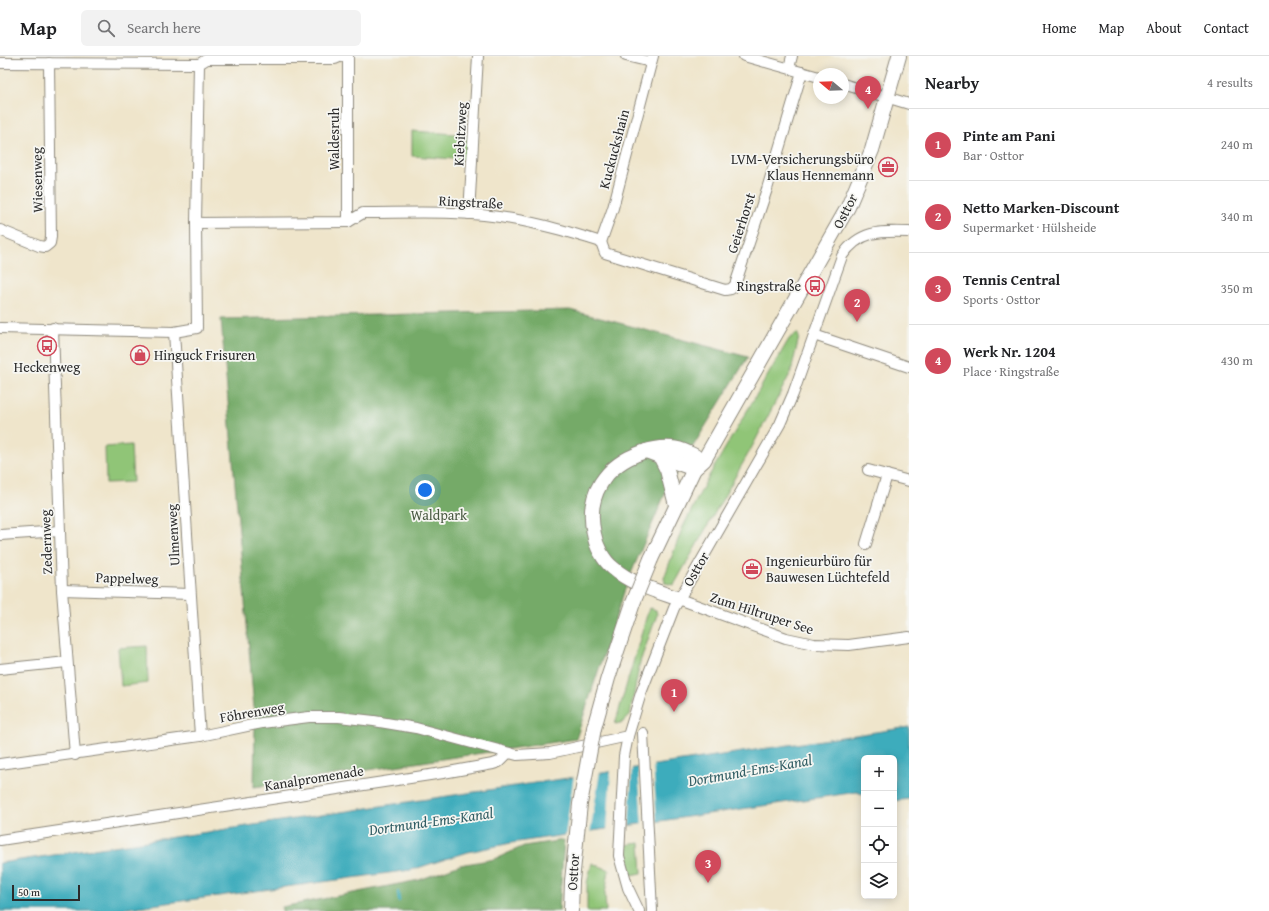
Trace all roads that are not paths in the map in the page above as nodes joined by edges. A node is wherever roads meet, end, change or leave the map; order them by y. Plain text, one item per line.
1 (342, 56) edge
2 (348, 56) edge
3 (478, 56) edge
4 (626, 56) edge
5 (744, 56) edge
6 (792, 56) edge
7 (899, 56) edge
8 (652, 59) edge
9 (0, 63) edge
10 (49, 63) junction
11 (199, 64) junction
12 (788, 68) junction
13 (802, 72) junction
14 (813, 75) edge
15 (849, 86) edge
16 (888, 98) junction
17 (909, 104) edge
18 (469, 214) junction
19 (348, 222) junction
20 (196, 223) junction
21 (0, 230) edge
22 (909, 232) edge
23 (601, 242) junction
24 (0, 328) edge
25 (53, 328) junction
26 (174, 332) junction
27 (814, 335) junction
28 (909, 367) edge
29 (646, 451) junction
30 (660, 456) junction
31 (695, 463) junction
32 (868, 470) dead end
33 (887, 475) junction
34 (909, 482) edge
35 (676, 505) junction
36 (60, 531) junction
37 (0, 535) edge
38 (866, 544) dead end
39 (62, 590) junction
40 (190, 594) junction
41 (679, 599) junction
42 (909, 637) edge
43 (67, 662) junction
44 (0, 669) edge
45 (643, 732) dead end
46 (200, 736) junction
47 (628, 736) junction
48 (508, 753) junction
49 (75, 755) junction
50 (0, 764) edge
51 (0, 840) edge
52 (571, 911) edge
53 (639, 911) edge
54 (652, 911) edge

1 - 11 street
2 - 19 street, Waldesruh
3 - 18 street, Kiebitzweg
4 - 8 street
5 - 12 street
6 - 12 street
7 - 16 main road, Osttor
8 - 23 street, Kuckuckshain
9 - 10 street
10 - 11 street
10 - 21 street, Wiesenweg
11 - 20 street
12 - 13 street
13 - 14 street
13 - 23 street, Geierhorst
15 - 16 street
16 - 17 street
16 - 31 main road, Osttor
18 - 19 street, Ringstraße
18 - 23 street, Ringstraße
19 - 20 street, Ringstraße
20 - 26 street
22 - 27 street, Osttor
24 - 25 street
25 - 26 street
25 - 36 street, Zedernweg
26 - 40 street, Ulmenweg
27 - 28 street
27 - 41 street, Osttor
29 - 30 main road
29 - 31 main road
29 - 41 main road
30 - 31 main road
30 - 35 main road
31 - 35 main road, Osttor
32 - 33 street
33 - 34 street
33 - 38 street
35 - 52 main road, Osttor, bridge
36 - 37 street
36 - 39 street, Zedernweg
39 - 40 street, Pappelweg
39 - 43 street, Zedernweg
40 - 46 street, Ulmenweg
41 - 42 street, Zum Hiltruper See
41 - 47 street, Osttor
43 - 44 street
43 - 49 street, Zedernweg
45 - 54 street
46 - 48 street, Föhrenweg
46 - 49 street, Föhrenweg
47 - 48 street
47 - 53 street, Osttor
48 - 51 street, Kanalpromenade
49 - 50 street, Föhrenweg

